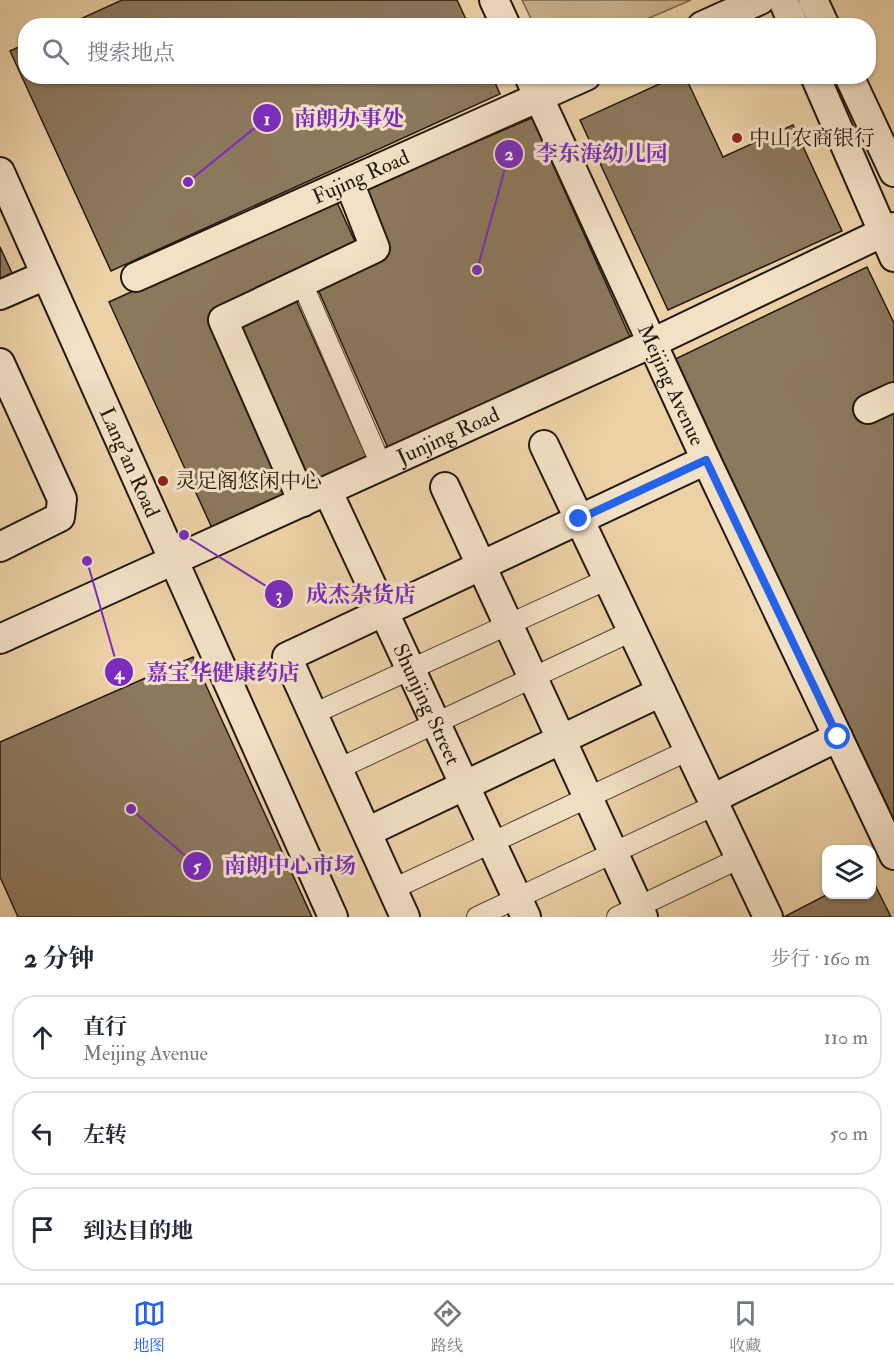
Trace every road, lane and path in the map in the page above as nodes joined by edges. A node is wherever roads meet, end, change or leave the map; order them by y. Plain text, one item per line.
1 (494, 0) edge
2 (760, 0) edge
3 (783, 0) edge
4 (813, 0) edge
5 (502, 18) edge
6 (720, 18) edge
7 (791, 18) edge
8 (821, 18) edge
9 (819, 84) edge
10 (853, 84) edge
11 (534, 87) edge
12 (0, 172) edge
13 (894, 172) edge
14 (349, 182) junction
15 (890, 239) edge
16 (46, 275) junction
17 (136, 277) dead end
18 (302, 283) junction
19 (0, 295) edge
20 (652, 343) junction
21 (0, 363) edge
22 (894, 397) edge
23 (868, 410) dead end
24 (544, 445) dead end
25 (706, 460) junction
26 (382, 467) junction
27 (445, 487) dead end
28 (316, 497) junction
29 (579, 519) junction
30 (0, 547) edge
31 (172, 561) junction
32 (481, 566) junction
33 (608, 579) junction
34 (384, 611) junction
35 (508, 624) junction
36 (632, 631) junction
37 (0, 639) edge
38 (411, 669) junction
39 (533, 678) junction
40 (661, 692) junction
41 (313, 714) junction
42 (436, 724) junction
43 (838, 737) junction
44 (561, 739) junction
45 (688, 750) junction
46 (338, 769) junction
47 (464, 785) junction
48 (588, 798) junction
49 (713, 802) junction
50 (367, 832) junction
51 (491, 843) junction
52 (614, 853) junction
53 (894, 855) edge
54 (740, 858) junction
55 (393, 889) junction
56 (521, 908) edge
57 (633, 914) edge
58 (333, 917) edge
59 (405, 917) edge
60 (477, 917) edge
61 (768, 917) edge

1 - 5 street
2 - 6 street
3 - 7 street
4 - 8 street
9 - 15 street
10 - 13 street
11 - 14 street, Fujing Road
11 - 20 street, Meijing Avenue
12 - 16 street, Lang'an Road
14 - 17 street, Fujing Road
14 - 18 street
15 - 20 street, Junjing Road
16 - 19 street
16 - 31 street, Lang'an Road
18 - 26 street
18 - 28 street, Shunjing Street
20 - 25 street, Meijing Avenue
20 - 26 street, Junjing Road
21 - 30 street
22 - 23 street
24 - 29 street
25 - 29 street
25 - 43 street, Meijing Avenue
26 - 28 street, Junjing Road
27 - 32 street
28 - 31 street, Junjing Road
28 - 34 street, Shunjing Street
29 - 32 street
29 - 33 street
31 - 37 street, Junjing Road
31 - 58 street, Lang'an Road
32 - 34 street
32 - 35 street
33 - 35 street
33 - 36 street
34 - 38 street, Shunjing Street
34 - 41 street
35 - 38 street
35 - 39 street
36 - 39 street
36 - 40 street
38 - 41 street
38 - 42 street, Shunjing Street
39 - 42 street
39 - 44 street
40 - 44 street
40 - 45 street
41 - 46 street
42 - 46 street
42 - 47 street, Shunjing Street
43 - 49 street
43 - 53 street, Meijing Avenue
44 - 47 street
44 - 48 street
45 - 48 street
45 - 49 street
46 - 50 street
47 - 50 street
47 - 51 street, Shunjing Street
48 - 51 street
48 - 52 street
49 - 52 street
49 - 54 street
50 - 55 street
51 - 55 street
51 - 56 street, Shunjing Street
52 - 56 street
52 - 57 street
54 - 57 street
54 - 61 street
55 - 59 street
56 - 60 street

